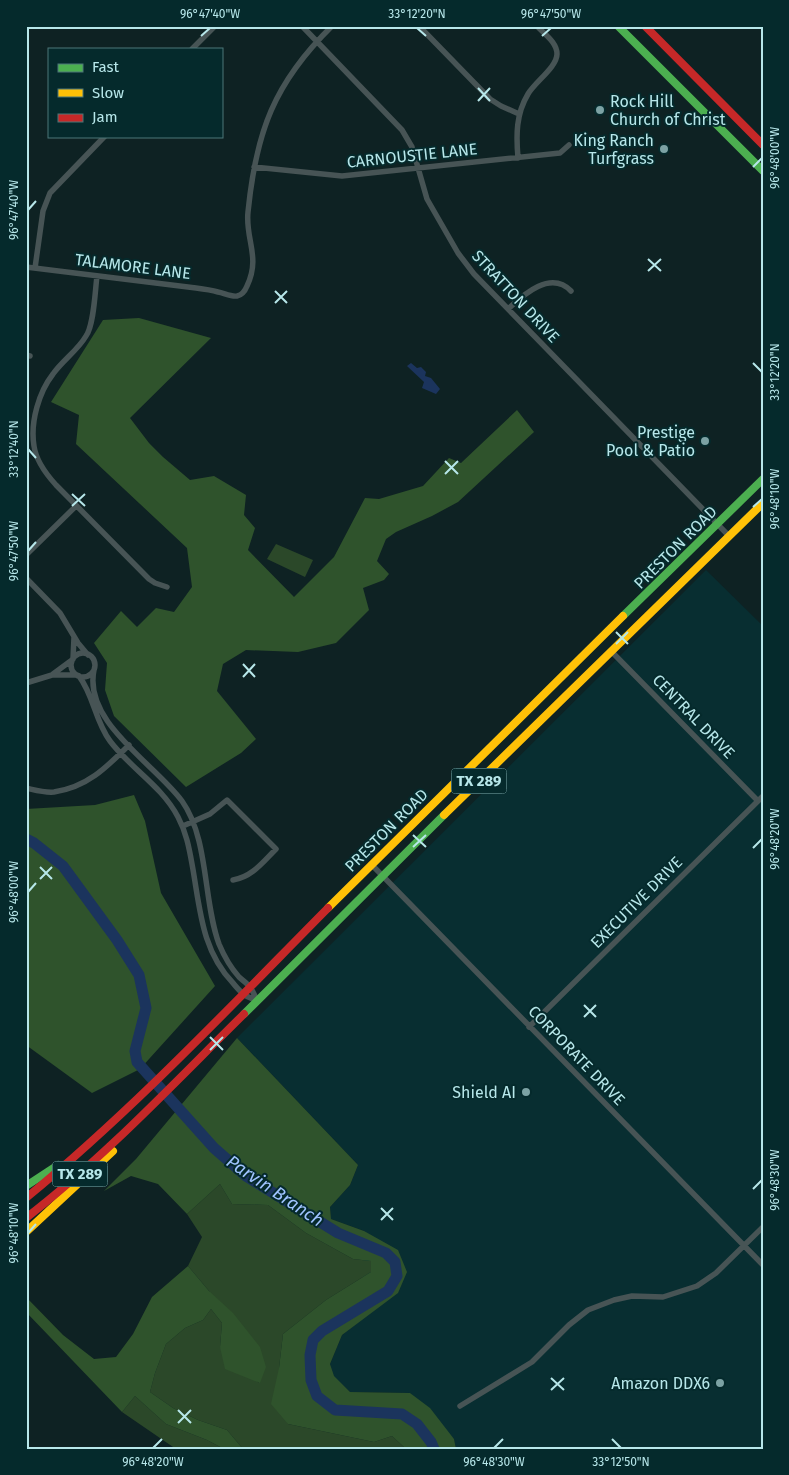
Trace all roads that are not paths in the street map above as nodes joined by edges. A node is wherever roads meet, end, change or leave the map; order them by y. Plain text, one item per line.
1 (214, 26) edge
2 (302, 26) edge
3 (332, 26) edge
4 (419, 26) edge
5 (537, 26) edge
6 (618, 26) edge
7 (645, 26) edge
8 (316, 42) junction
9 (193, 48) edge
10 (519, 114) junction
11 (103, 138) edge
12 (570, 145) dead end
13 (763, 146) edge
14 (518, 158) junction
15 (254, 167) junction
16 (417, 168) junction
17 (763, 171) edge
18 (26, 267) edge
19 (35, 268) junction
20 (97, 276) junction
21 (571, 291) dead end
22 (508, 309) junction
23 (34, 445) junction
24 (26, 446) edge
25 (763, 479) edge
26 (763, 503) edge
27 (76, 506) junction
28 (718, 524) junction
29 (729, 536) junction
30 (26, 555) edge
31 (26, 578) edge
32 (167, 587) dead end
33 (607, 633) junction
34 (74, 637) junction
35 (611, 651) junction
36 (88, 654) junction
37 (73, 660) junction
38 (94, 670) junction
39 (52, 675) junction
40 (78, 676) junction
41 (26, 683) edge
42 (521, 718) junction
43 (532, 729) junction
44 (128, 745) junction
45 (121, 753) junction
46 (26, 788) edge
47 (760, 798) edge
48 (193, 822) junction
49 (183, 826) junction
50 (371, 864) junction
51 (382, 876) junction
52 (233, 880) dead end
53 (250, 987) junction
54 (243, 994) junction
55 (257, 1001) junction
56 (530, 1026) junction
57 (113, 1122) junction
58 (131, 1127) junction
59 (26, 1186) edge
60 (26, 1198) edge
61 (26, 1218) edge
62 (763, 1227) edge
63 (26, 1232) edge
64 (744, 1245) junction
65 (763, 1265) edge
66 (460, 1406) dead end

1 - 9 street
2 - 8 street, STRATTON DRIVE
3 - 8 street
4 - 10 street
5 - 10 street
6 - 17 main road
7 - 13 main road
8 - 15 street
8 - 16 street, STRATTON DRIVE
10 - 14 street
11 - 19 street
12 - 14 street, CARNOUSTIE LANE
14 - 16 street, CARNOUSTIE LANE
15 - 16 street, CARNOUSTIE LANE
15 - 20 street, TALAMORE LANE
16 - 22 street, STRATTON DRIVE
18 - 19 street, TALAMORE LANE
19 - 20 street, TALAMORE LANE
20 - 23 street
21 - 22 street
22 - 28 street, STRATTON DRIVE
23 - 24 street
23 - 27 street
25 - 28 main road, PRESTON ROAD / TX 289
26 - 29 main road, PRESTON ROAD / TX 289
27 - 30 street
27 - 32 street
28 - 29 street, STRATTON DRIVE
28 - 33 main road, PRESTON ROAD / TX 289
29 - 35 main road, PRESTON ROAD / TX 289
31 - 34 street
33 - 35 main road
33 - 42 main road, PRESTON ROAD / TX 289
34 - 36 street
34 - 37 street
35 - 43 main road, PRESTON ROAD / TX 289
35 - 47 street, CENTRAL DRIVE
36 - 37 street
36 - 38 street
37 - 39 street
37 - 40 street
38 - 40 street
38 - 44 street
39 - 40 street
39 - 41 street
40 - 45 street
42 - 43 main road
42 - 50 main road, PRESTON ROAD / TX 289
43 - 51 main road, PRESTON ROAD / TX 289
44 - 45 street
44 - 48 street
45 - 46 street
45 - 49 street
47 - 56 street, EXECUTIVE DRIVE
48 - 49 street
48 - 52 street
48 - 53 street
49 - 54 street
50 - 51 street, CORPORATE DRIVE
50 - 53 main road, PRESTON ROAD / TX 289
51 - 55 main road, PRESTON ROAD / TX 289
51 - 56 street, CORPORATE DRIVE
53 - 54 main road, PRESTON ROAD / TX 289
53 - 55 street
54 - 55 street
54 - 57 main road, PRESTON ROAD / TX 289
55 - 58 main road, PRESTON ROAD / TX 289
56 - 64 street, CORPORATE DRIVE
57 - 59 main road
57 - 60 main road, PRESTON ROAD / TX 289
58 - 61 main road, PRESTON ROAD / TX 289
58 - 63 main road
62 - 64 street
64 - 65 street, CORPORATE DRIVE
64 - 66 street

